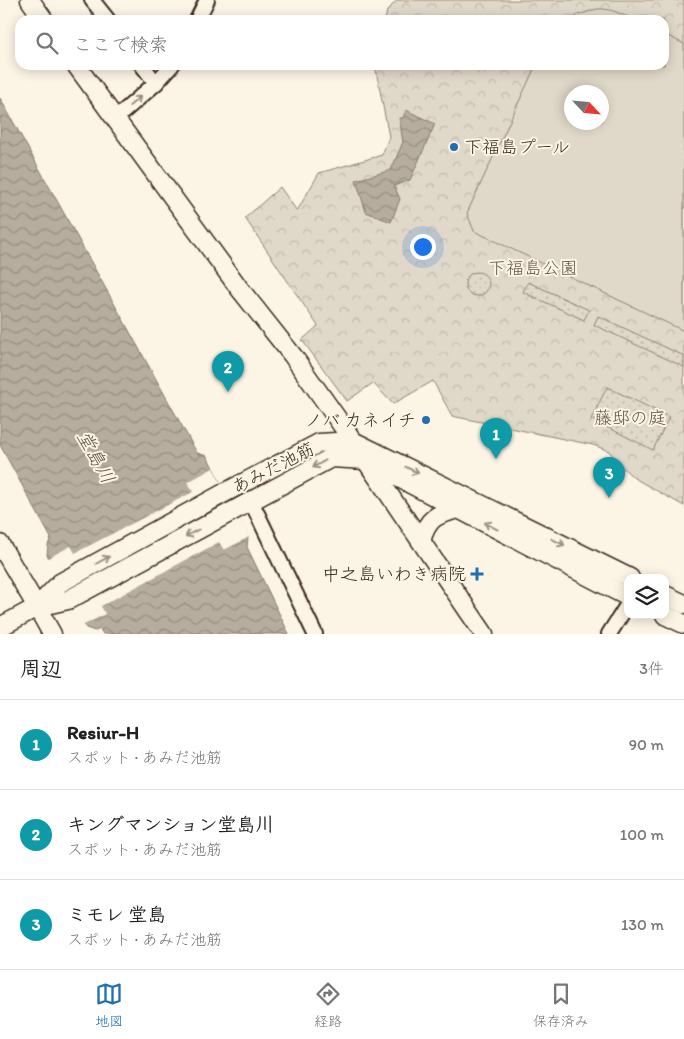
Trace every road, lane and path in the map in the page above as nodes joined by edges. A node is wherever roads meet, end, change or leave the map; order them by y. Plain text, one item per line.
1 (30, 0) edge
2 (92, 0) edge
3 (207, 0) edge
4 (40, 15) edge
5 (104, 15) edge
6 (200, 15) edge
7 (80, 70) edge
8 (146, 70) edge
9 (168, 70) edge
10 (156, 83) junction
11 (115, 119) junction
12 (353, 441) junction
13 (316, 445) junction
14 (366, 460) junction
15 (382, 469) junction
16 (251, 502) junction
17 (458, 509) junction
18 (421, 541) junction
19 (0, 544) edge
20 (624, 575) edge
21 (624, 595) edge
22 (669, 597) edge
23 (684, 604) edge
24 (38, 607) junction
25 (624, 610) edge
26 (669, 617) edge
27 (684, 624) edge
28 (0, 627) edge
29 (52, 634) edge
30 (315, 634) edge
31 (484, 634) edge
32 (609, 634) edge

1 - 4 street
2 - 5 street
3 - 6 street
7 - 11 street
8 - 10 street
9 - 10 street
11 -> 10 street
11 - 12 street
12 - 13 street, あみだ池筋
12 - 14 street
12 - 15 street
12 -> 20 street, あみだ池筋
13 - 14 street
24 -> 13 street, あみだ池筋
14 - 15 street, あみだ池筋
14 -> 16 street, あみだ池筋
14 - 18 street
15 - 17 street, あみだ池筋
16 -> 24 street, あみだ池筋
16 - 30 street
17 - 18 street
21 -> 17 street, あみだ池筋
18 - 31 street
19 - 24 street
22 - 23 street
24 - 28 street, あみだ池筋
24 - 29 street
25 - 32 street
26 - 27 street

